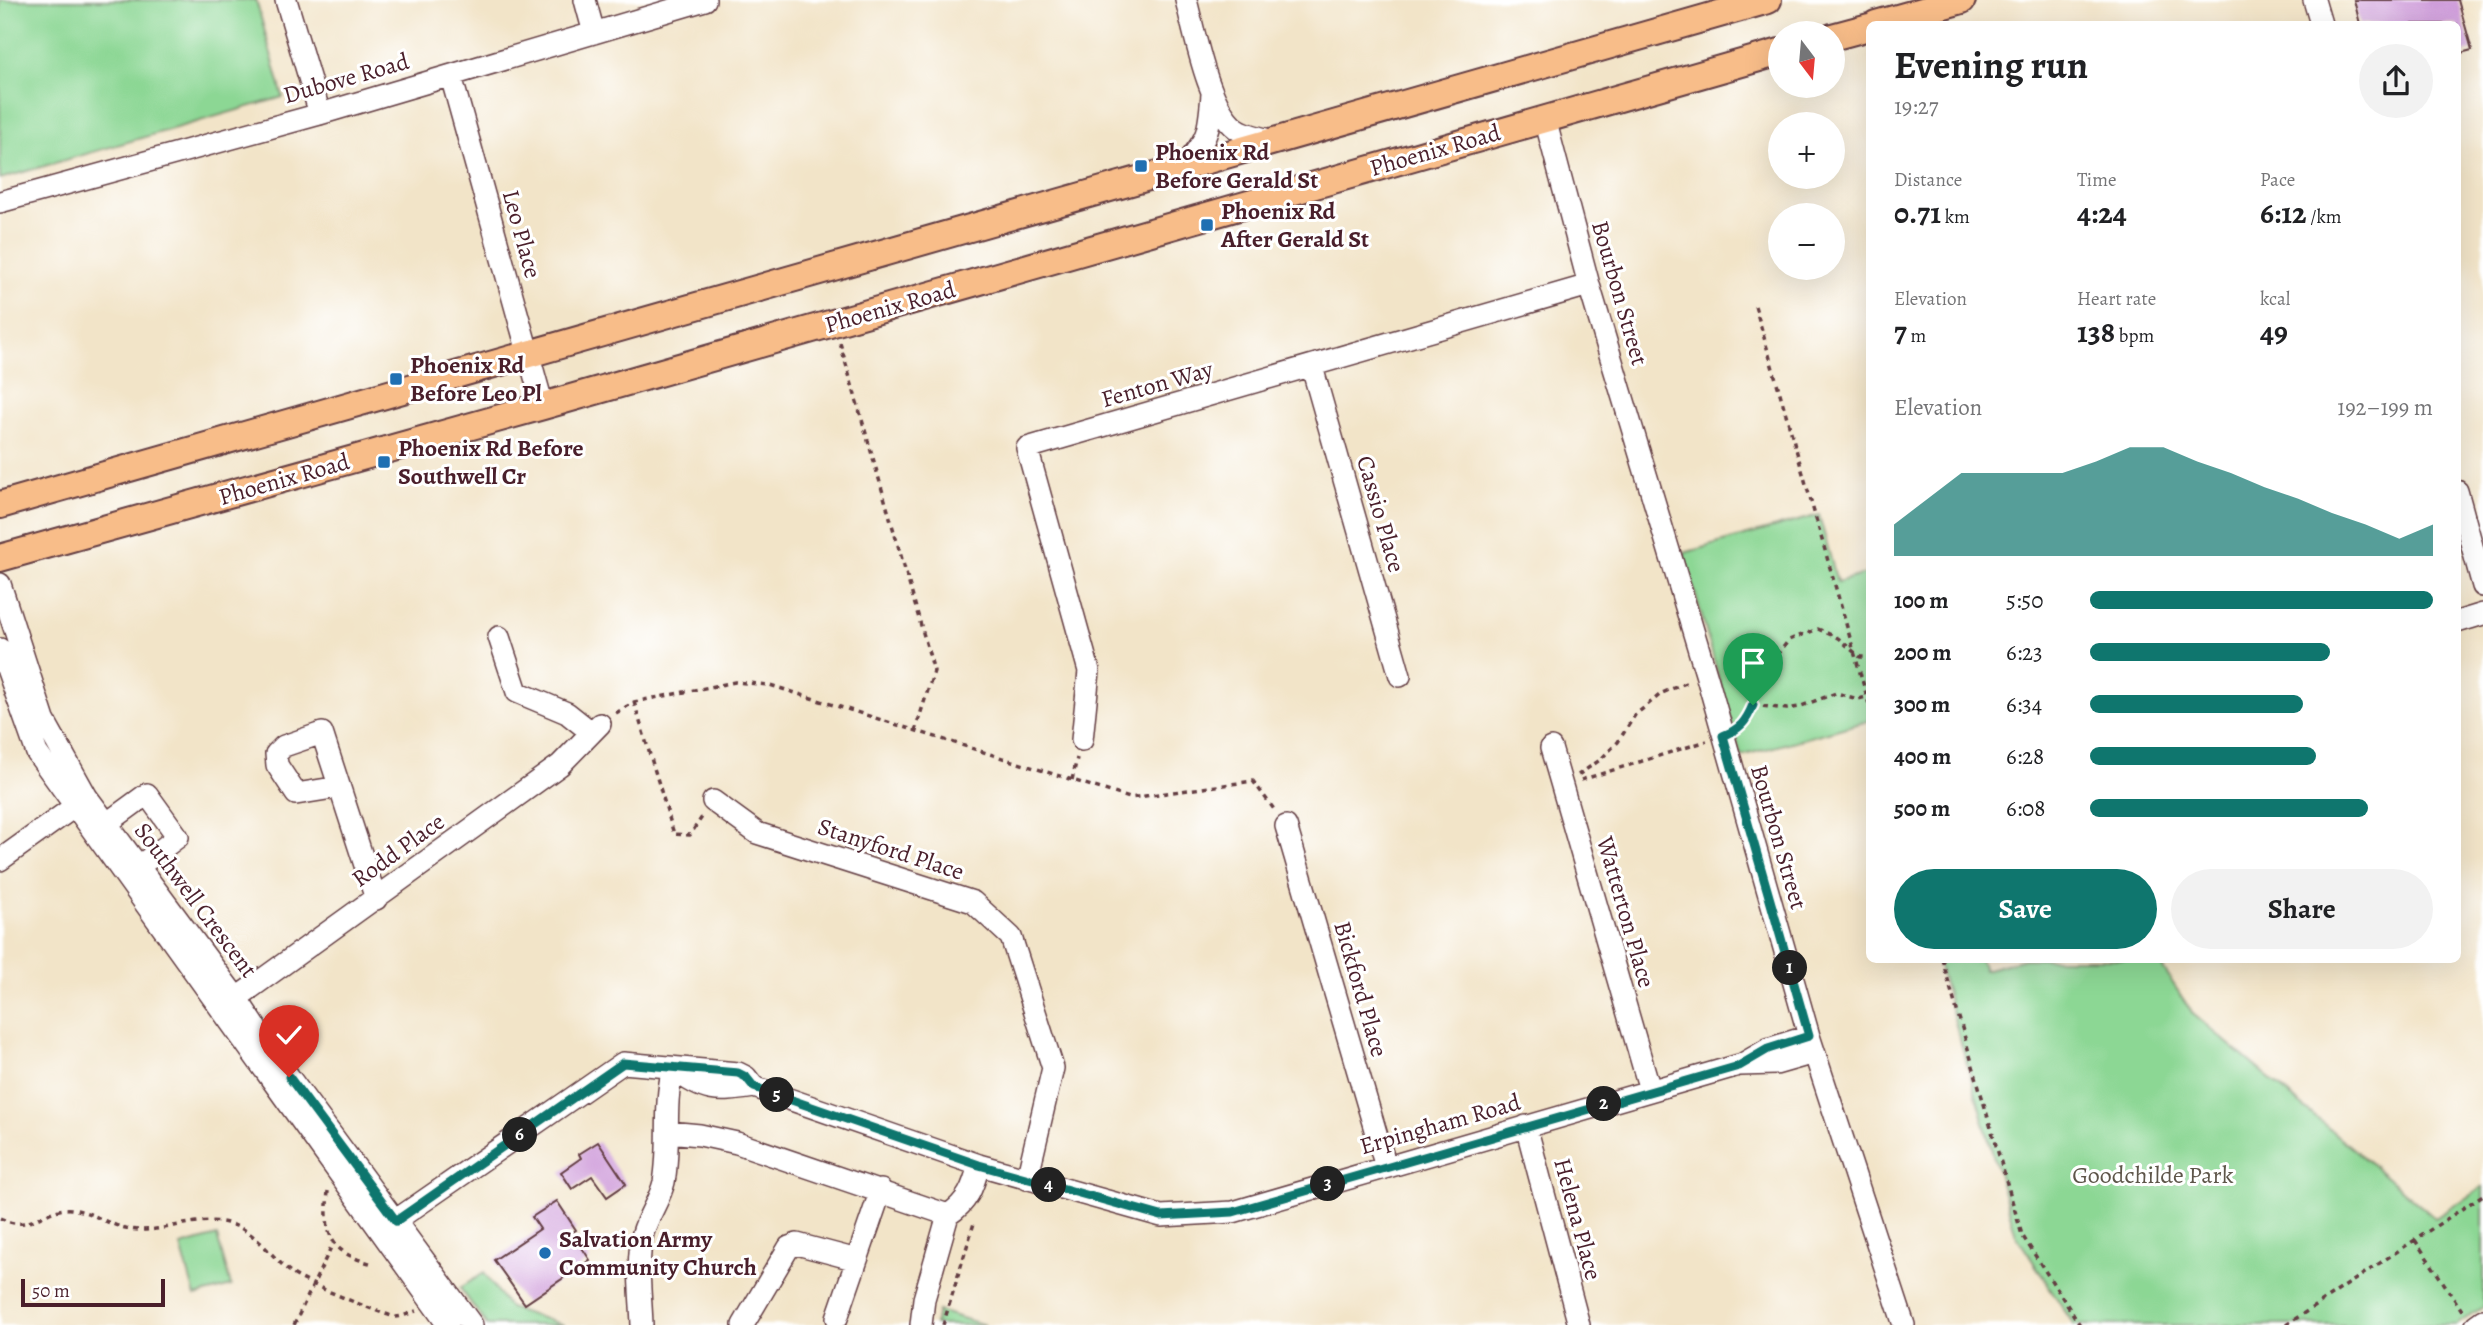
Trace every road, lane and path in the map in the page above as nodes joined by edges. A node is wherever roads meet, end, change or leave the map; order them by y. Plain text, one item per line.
1 (286, 0) edge
2 (585, 0) edge
3 (705, 0) edge
4 (1186, 0) edge
5 (1768, 0) edge
6 (2314, 0) edge
7 (1947, 2) edge
8 (1886, 21) edge
9 (2321, 21) edge
10 (1866, 27) edge
11 (594, 33) junction
12 (1845, 33) edge
13 (1768, 55) edge
14 (451, 76) junction
15 (1212, 94) junction
16 (320, 114) junction
17 (1545, 119) junction
18 (1272, 141) junction
19 (1184, 166) junction
20 (0, 202) edge
21 (1589, 285) junction
22 (1755, 306) dead end
23 (838, 336) dead end
24 (527, 354) junction
25 (1312, 367) junction
26 (543, 406) junction
27 (10, 502) edge
28 (2461, 506) edge
29 (0, 523) edge
30 (0, 558) edge
31 (0, 583) edge
32 (2483, 586) edge
33 (2483, 614) edge
34 (2461, 621) edge
35 (499, 637) dead end
36 (0, 649) edge
37 (1853, 649) junction
38 (1866, 657) edge
39 (1400, 676) dead end
40 (1707, 677) junction
41 (1866, 694) edge
42 (1866, 697) edge
43 (634, 702) junction
44 (1753, 705) junction
45 (596, 728) junction
46 (915, 731) junction
47 (1723, 736) junction
48 (1082, 740) dead end
49 (1552, 748) dead end
50 (1562, 785) junction
51 (340, 787) dead end
52 (713, 801) joint
53 (81, 802) junction
54 (106, 824) junction
55 (1286, 826) joint
56 (0, 860) edge
57 (138, 867) junction
58 (376, 899) junction
59 (1943, 963) edge
60 (228, 1005) junction
61 (1812, 1044) junction
62 (673, 1069) junction
63 (1650, 1090) junction
64 (1526, 1126) junction
65 (668, 1132) junction
66 (979, 1165) junction
67 (334, 1166) junction
68 (1386, 1167) junction
69 (1027, 1178) junction
70 (881, 1190) junction
71 (2483, 1195) edge
72 (948, 1215) junction
73 (0, 1218) edge
74 (975, 1220) dead end
75 (389, 1226) junction
76 (2415, 1240) junction
77 (333, 1242) junction
78 (857, 1260) junction
79 (373, 1265) dead end
80 (314, 1286) junction
81 (433, 1306) junction
82 (837, 1318) dead end
83 (2474, 1320) edge
84 (294, 1325) edge
85 (448, 1325) edge
86 (472, 1325) edge
87 (642, 1325) edge
88 (743, 1325) edge
89 (921, 1325) edge
90 (943, 1325) edge
91 (1579, 1325) edge
92 (1904, 1325) edge
93 (2080, 1325) edge
94 (2286, 1325) edge

1 - 16 street
2 - 11 street
3 - 11 street, Dubove Road
4 - 15 street
5 - 18 main road
6 - 9 street
7 - 8 main road
10 - 12 main road
11 - 14 street, Dubove Road
13 - 17 main road, Phoenix Road
14 - 16 street, Dubove Road
14 - 24 street, Leo Place
15 - 18 street
15 - 19 street
16 - 20 street, Dubove Road
17 - 21 street, Bourbon Street
17 - 26 main road, Phoenix Road
18 - 19 main road
19 - 24 main road
21 - 25 street, Fenton Way
21 - 40 street, Bourbon Street
22 - 37 path
23 - 46 path
24 - 26 street, Leo Place
24 - 27 main road
25 - 39 street, Cassio Place
25 - 48 street, Fenton Way
26 - 30 main road, Phoenix Road
27 - 29 street
28 - 32 street
31 - 53 street, Southwell Crescent
33 - 34 street
35 - 45 street
36 - 53 street, Southwell Crescent
37 - 38 path
37 - 41 path
37 - 44 path
40 - 47 street, Bourbon Street
40 - 50 path
42 - 44 path
43 - 45 path
43 - 46 path
43 - 52 path
44 - 47 path
45 - 58 street, Rodd Place
46 - 55 path
47 - 50 path
47 - 61 street, Bourbon Street
49 - 50 street, Watterton Place
50 - 63 street, Watterton Place
51 - 58 street
52 - 69 street, Stanyford Place
53 - 54 street, Southwell Crescent
53 - 56 street
53 - 60 street, Southwell Crescent
54 - 57 street, Southwell Crescent
54 - 57 street
55 - 68 street, Bickford Place
57 - 60 street, Southwell Crescent
58 - 60 street, Rodd Place
59 - 93 path
60 - 67 street, Southwell Crescent
60 - 75 street, Southwell Crescent
61 - 63 street, Erpingham Road
61 - 92 street, Bourbon Street
62 - 65 street
62 - 66 street, Erpingham Road
62 - 75 street, Erpingham Road
63 - 64 street, Erpingham Road
64 - 68 street, Erpingham Road
64 - 91 street, Helena Place
65 - 70 street
65 - 87 street
66 - 69 street, Erpingham Road
66 - 72 street
67 - 75 street, Southwell Crescent
67 - 77 path
68 - 69 street, Erpingham Road
70 - 72 street
70 - 78 street
71 - 76 path
72 - 89 street
73 - 80 path
74 - 90 path
75 - 81 street, Southwell Crescent
75 - 86 street, Southwell Crescent
76 - 83 path
76 - 94 path
77 - 79 path
77 - 80 path
78 - 82 street
78 - 88 street
80 - 81 path
80 - 84 path
81 - 85 street, Southwell Crescent

